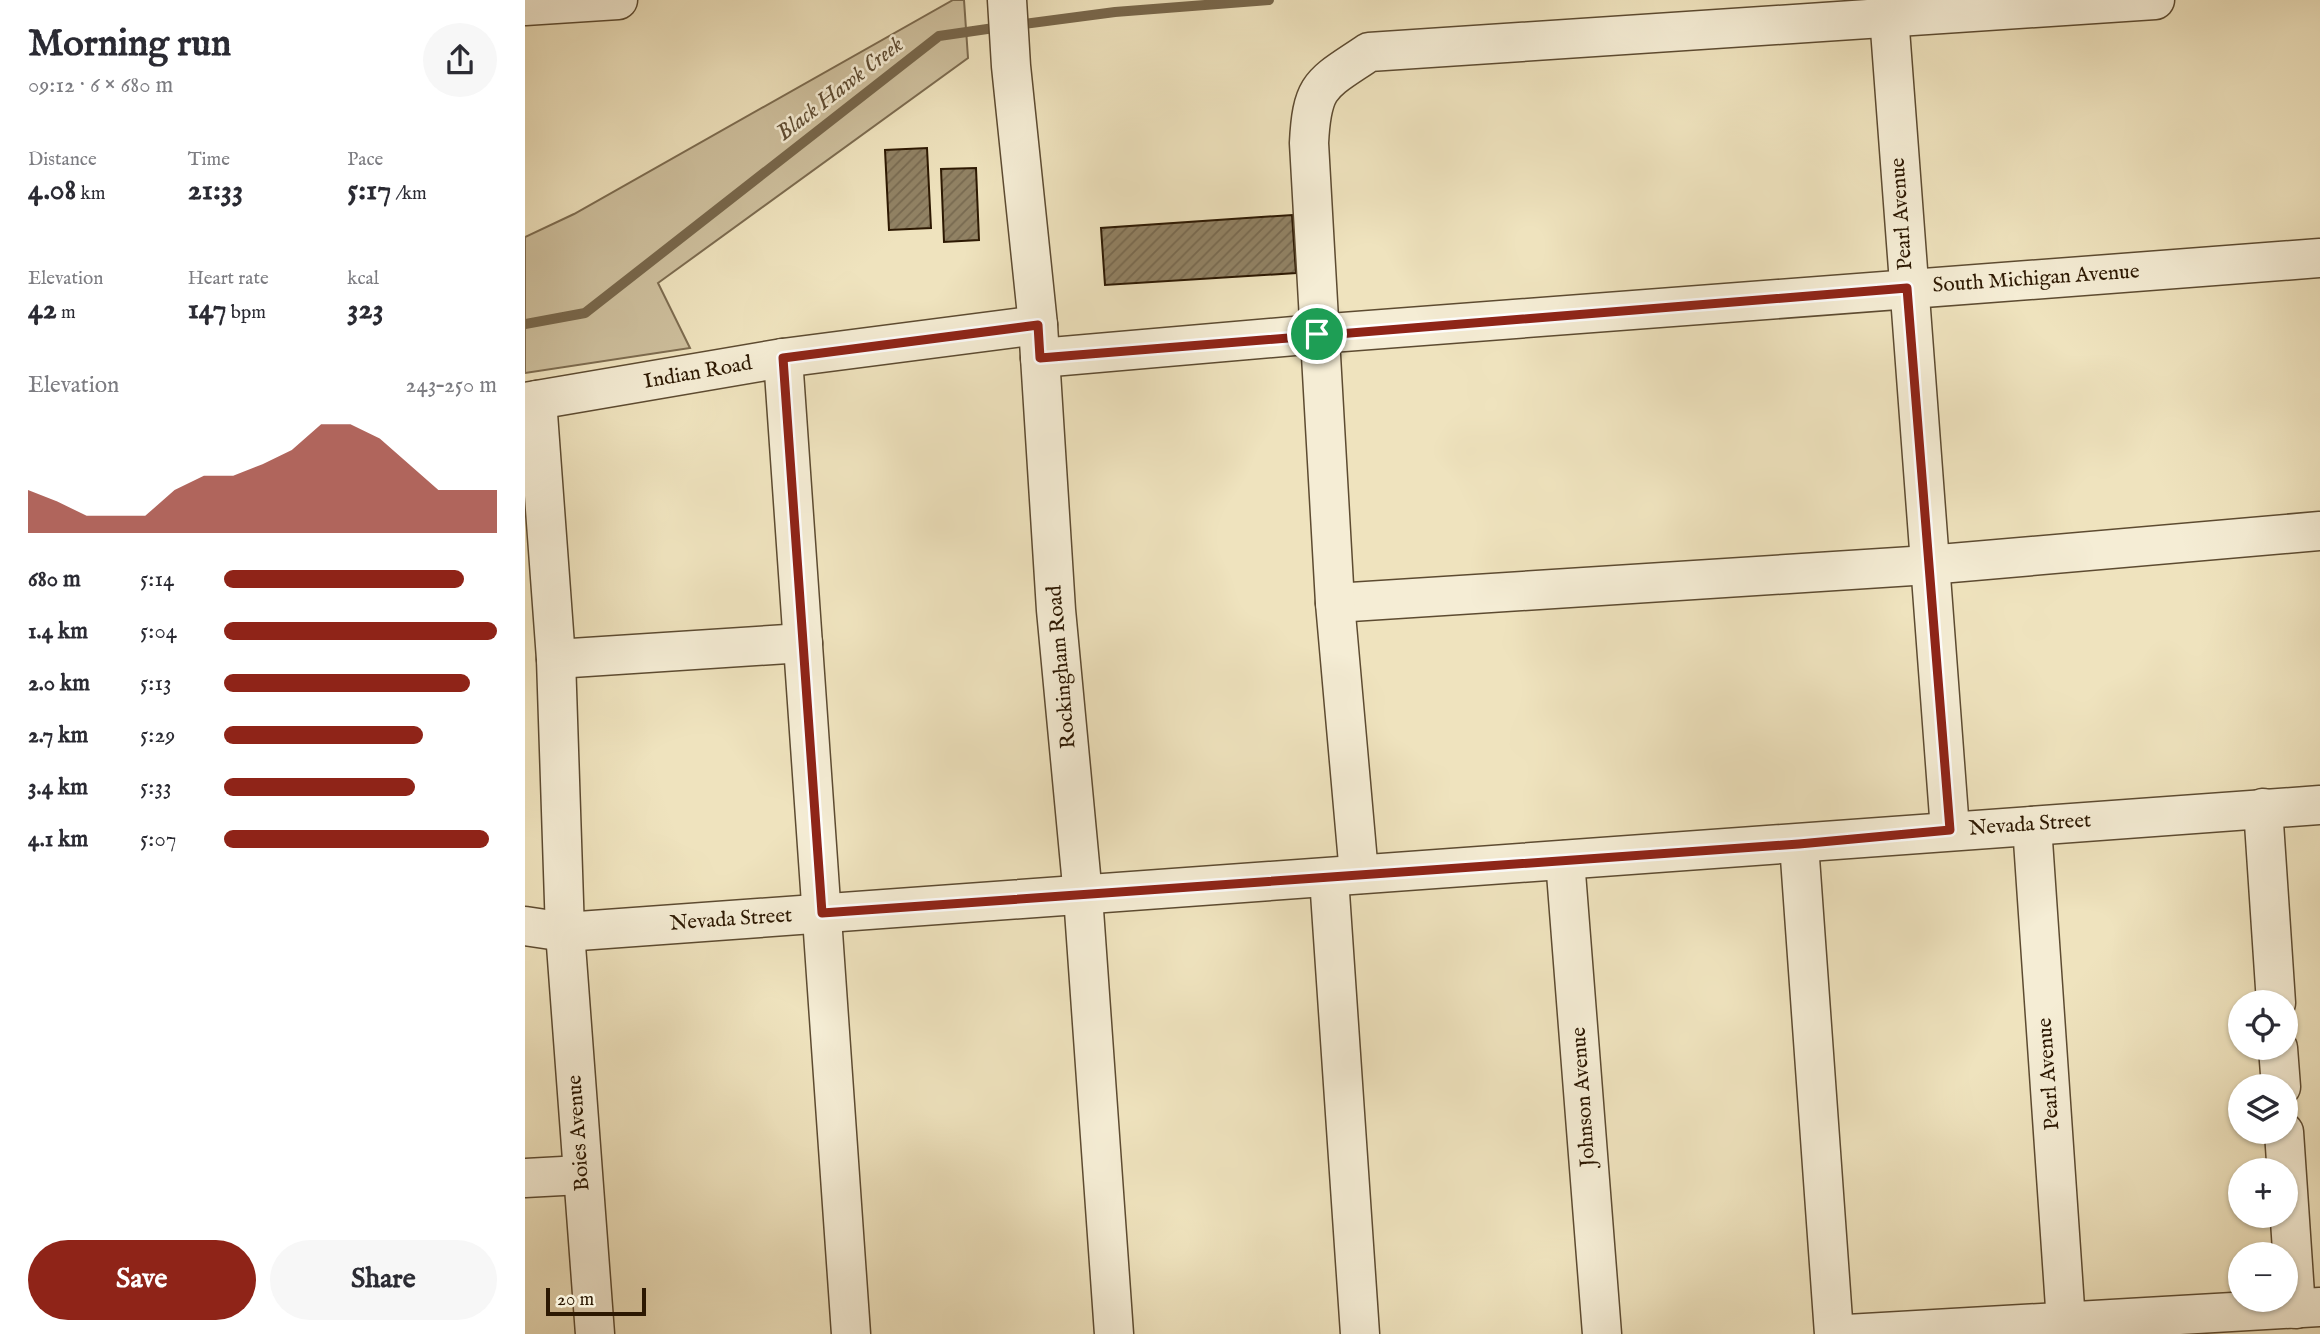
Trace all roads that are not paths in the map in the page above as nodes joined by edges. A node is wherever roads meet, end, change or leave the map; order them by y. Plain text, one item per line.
1 (618, 0) edge
2 (1007, 0) edge
3 (2155, 0) edge
4 (525, 6) edge
5 (1889, 16) junction
6 (2320, 258) edge
7 (1907, 288) junction
8 (1317, 334) junction
9 (1039, 342) junction
10 (783, 358) junction
11 (531, 401) edge
12 (2320, 531) edge
13 (1928, 565) junction
14 (1335, 603) junction
15 (803, 643) junction
16 (556, 659) junction
17 (2320, 805) edge
18 (2263, 808) junction
19 (2032, 826) junction
20 (1950, 830) junction
21 (1799, 844) junction
22 (1565, 860) junction
23 (1344, 876) junction
24 (1083, 896) junction
25 (822, 913) junction
26 (525, 926) edge
27 (565, 932) junction
28 (2275, 990) edge
29 (2286, 1144) edge
30 (581, 1175) junction
31 (525, 1178) edge
32 (2308, 1308) edge
33 (2066, 1322) junction
34 (595, 1334) edge
35 (851, 1334) edge
36 (1114, 1334) edge
37 (1360, 1334) edge
38 (1602, 1334) edge
39 (1834, 1334) edge
40 (1847, 1334) edge

1 - 4 street
2 - 9 street, Rockingham Road
3 - 5 street
5 - 7 street, Pearl Avenue
5 - 8 street
6 - 7 street, South Michigan Avenue
7 - 8 street, South Michigan Avenue
7 - 13 street, Pearl Avenue
8 - 9 street, South Michigan Avenue
8 - 14 street
9 - 10 street, Indian Road
9 - 24 street, Rockingham Road
10 - 11 street, Indian Road
10 - 15 street
11 - 16 street, Boies Avenue
12 - 13 street
13 - 14 street
13 - 20 street, Pearl Avenue
14 - 23 street
15 - 16 street
15 - 25 street
16 - 27 street, Boies Avenue
17 - 18 street, Nevada Street
18 - 19 street, Nevada Street
18 - 28 street
19 - 20 street, Nevada Street
19 - 33 street, Pearl Avenue
20 - 21 street, Nevada Street
21 - 22 street, Nevada Street
21 - 39 street
22 - 23 street, Nevada Street
22 - 38 street, Johnson Avenue
23 - 24 street, Nevada Street
23 - 37 street
24 - 25 street, Nevada Street
24 - 36 street, Rockingham Road
25 - 27 street, Nevada Street
25 - 35 street
26 - 27 street, Nevada Street
27 - 30 street, Boies Avenue
29 - 32 street
30 - 31 street
30 - 34 street, Boies Avenue
32 - 33 street
33 - 40 street

